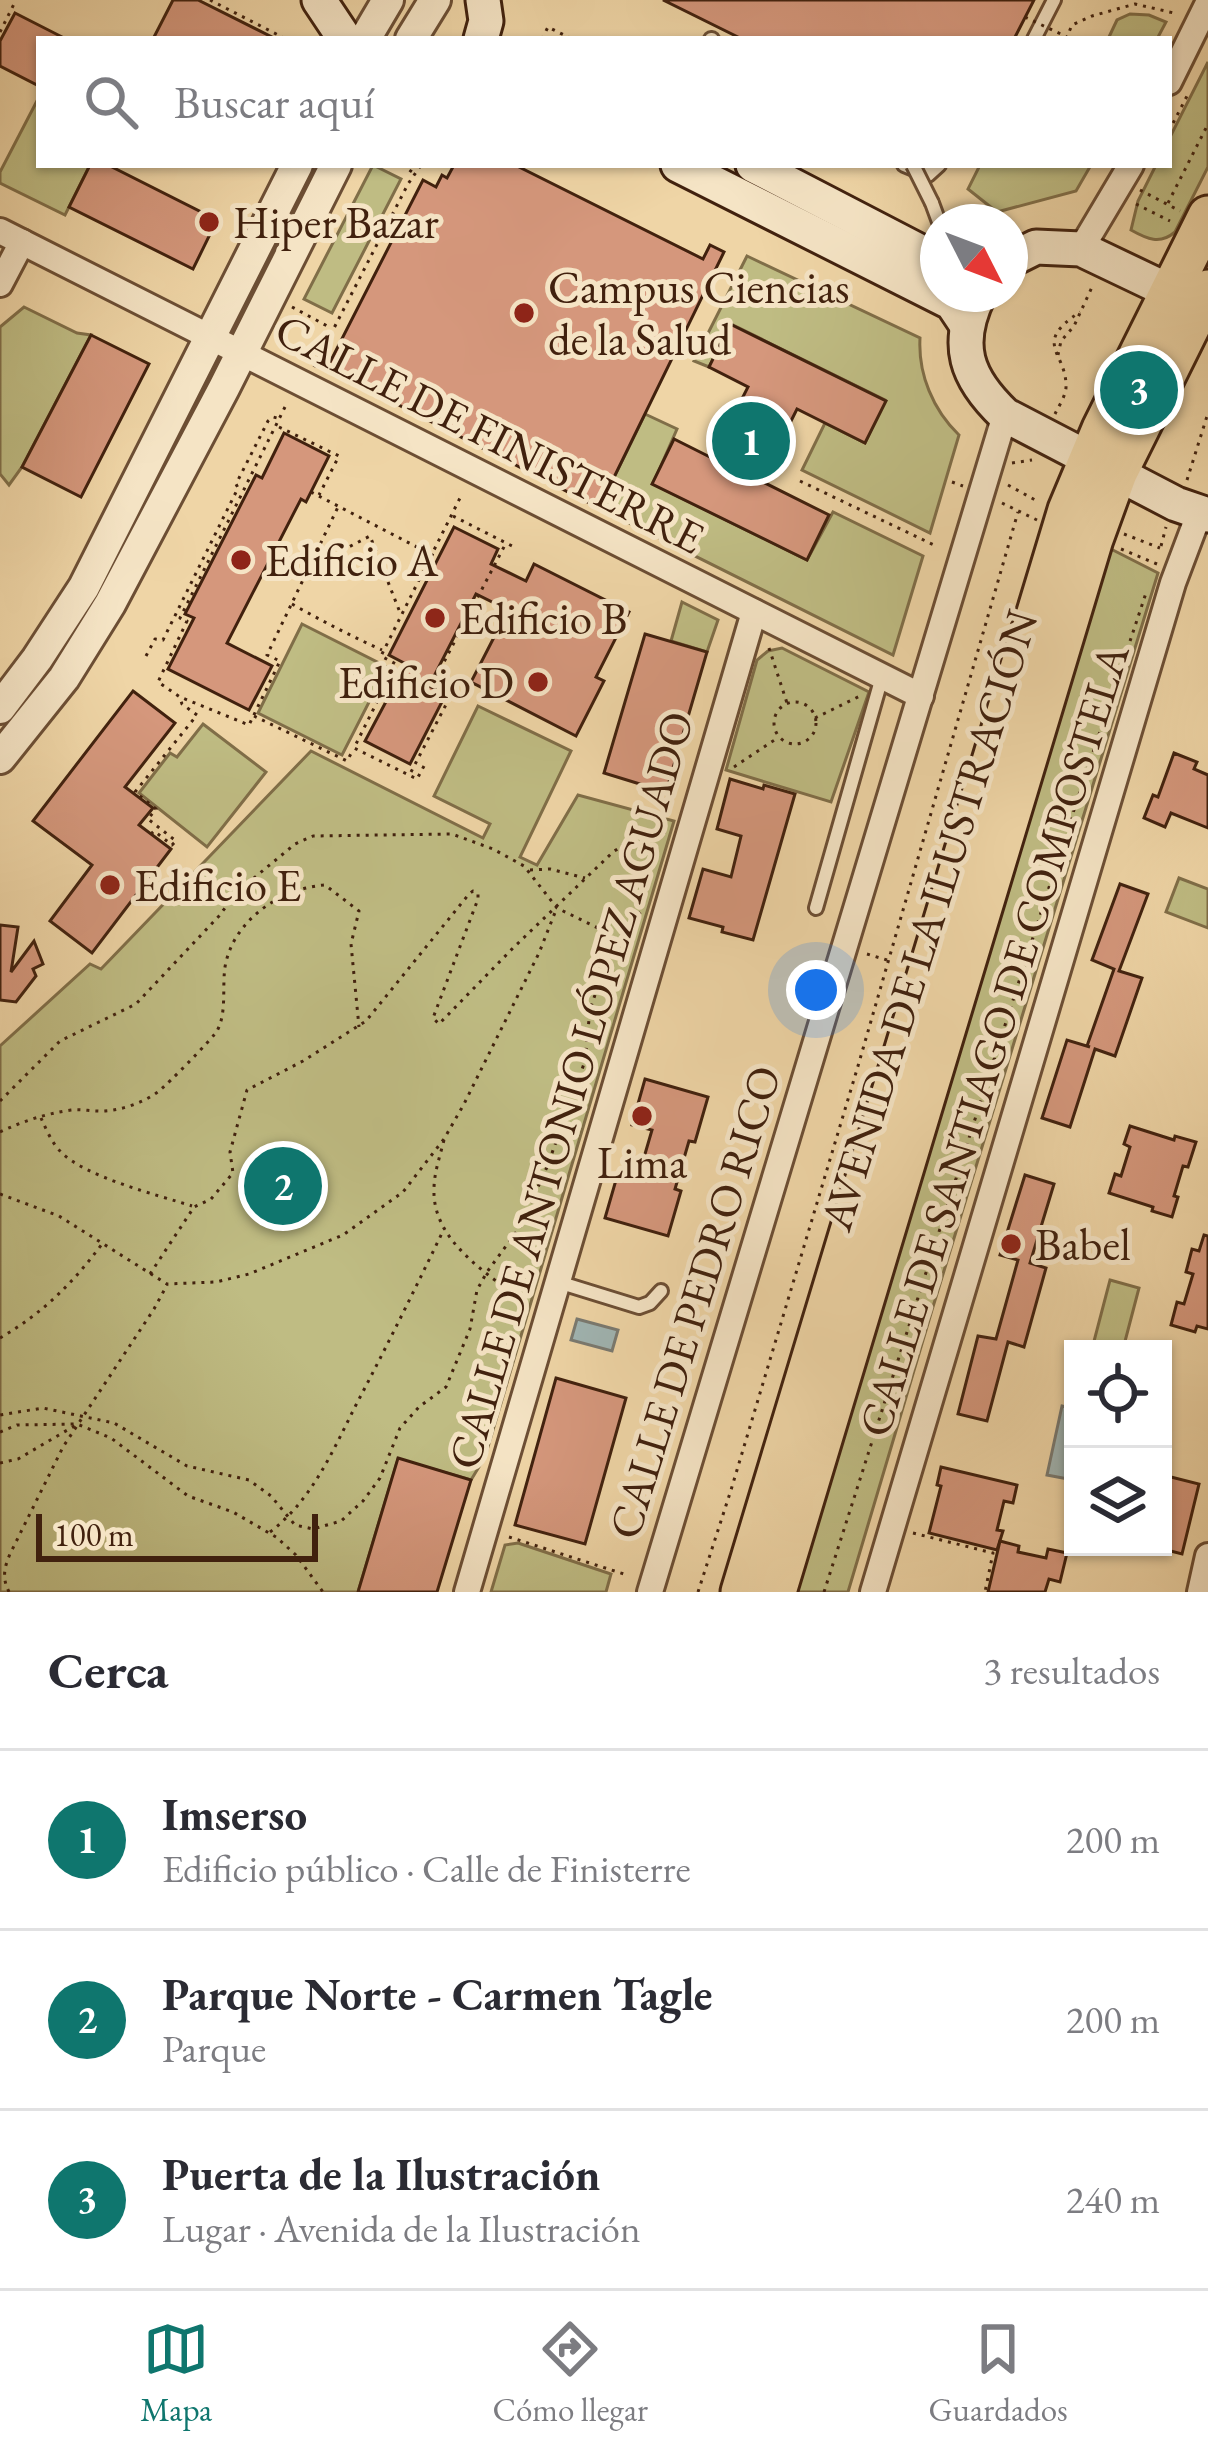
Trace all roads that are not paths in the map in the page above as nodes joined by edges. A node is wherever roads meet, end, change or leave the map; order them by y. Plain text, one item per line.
1 (388, 0) edge
2 (435, 0) edge
3 (1054, 0) edge
4 (1208, 4) edge
5 (367, 36) edge
6 (413, 36) edge
7 (1036, 36) edge
8 (1172, 76) edge
9 (295, 168) edge
10 (334, 168) edge
11 (684, 168) edge
12 (759, 168) edge
13 (911, 168) edge
14 (1132, 176) edge
15 (932, 204) edge
16 (1191, 218) edge
17 (11, 237) edge
18 (920, 252) edge
19 (1028, 252) edge
20 (1089, 263) junction
21 (0, 284) edge
22 (920, 287) edge
23 (1196, 299) edge
24 (971, 312) edge
25 (208, 338) junction
26 (240, 354) junction
27 (1004, 415) junction
28 (1103, 465) junction
29 (1190, 508) edge
30 (754, 612) junction
31 (874, 685) junction
32 (921, 696) junction
33 (0, 708) edge
34 (0, 758) edge
35 (815, 908) dead end
36 (558, 1282) junction
37 (661, 1291) dead end
38 (1208, 1556) edge
39 (467, 1592) edge
40 (650, 1592) edge
41 (742, 1592) edge
42 (776, 1592) edge
43 (873, 1592) edge
44 (1200, 1592) edge

1 - 5 street
2 - 6 street
3 - 7 lane
4 - 8 street
9 - 25 street
10 - 26 street
11 - 22 main road
12 - 18 main road
13 - 15 lane, bridge
14 - 20 street
16 - 23 highway, AVENIDA DE LA ILUSTRACIÓN
17 - 21 street, CALLE DE FINISTERRE
17 - 25 street, CALLE DE FINISTERRE
19 - 20 main road
20 - 23 main road
23 - 28 highway, AVENIDA DE LA ILUSTRACIÓN
24 - 27 main road
25 - 26 street, CALLE DE FINISTERRE
25 - 33 street
26 - 30 street, CALLE DE FINISTERRE
26 - 34 street
27 - 28 main road
27 - 32 street, CALLE DE PEDRO RICO
28 - 29 main road
28 - 41 highway, AVENIDA DE LA ILUSTRACIÓN
28 - 42 highway, AVENIDA DE LA ILUSTRACIÓN
29 - 43 street, CALLE DE SANTIAGO DE COMPOSTELA
30 - 31 street, CALLE DE FINISTERRE
30 - 36 street, CALLE DE ANTONIO LÓPEZ AGUADO
31 - 32 street, CALLE DE FINISTERRE
31 - 35 lane
32 - 40 street, CALLE DE PEDRO RICO
36 - 37 lane
36 - 39 street, CALLE DE ANTONIO LÓPEZ AGUADO
38 - 44 street

